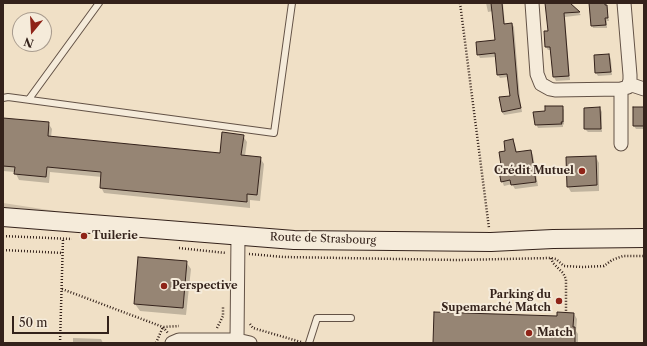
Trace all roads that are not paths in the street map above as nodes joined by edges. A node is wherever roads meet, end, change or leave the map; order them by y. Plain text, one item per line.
1 (99, 3) edge
2 (292, 3) edge
3 (532, 3) edge
4 (624, 3) edge
5 (625, 87) junction
6 (644, 89) edge
7 (3, 98) edge
8 (29, 99) junction
9 (621, 144) dead end
10 (3, 217) edge
11 (238, 236) junction
12 (644, 238) edge
13 (351, 318) dead end
14 (237, 340) junction
15 (173, 342) edge
16 (250, 343) edge
17 (309, 343) edge

1 - 8 lane
2 - 8 lane
3 - 5 street
4 - 5 street
5 - 6 street
5 - 9 street
7 - 8 lane
10 - 11 main road, Route de Strasbourg
11 - 12 main road, Route de Strasbourg
11 - 14 street
13 - 17 lane
14 - 15 street
14 - 16 street

